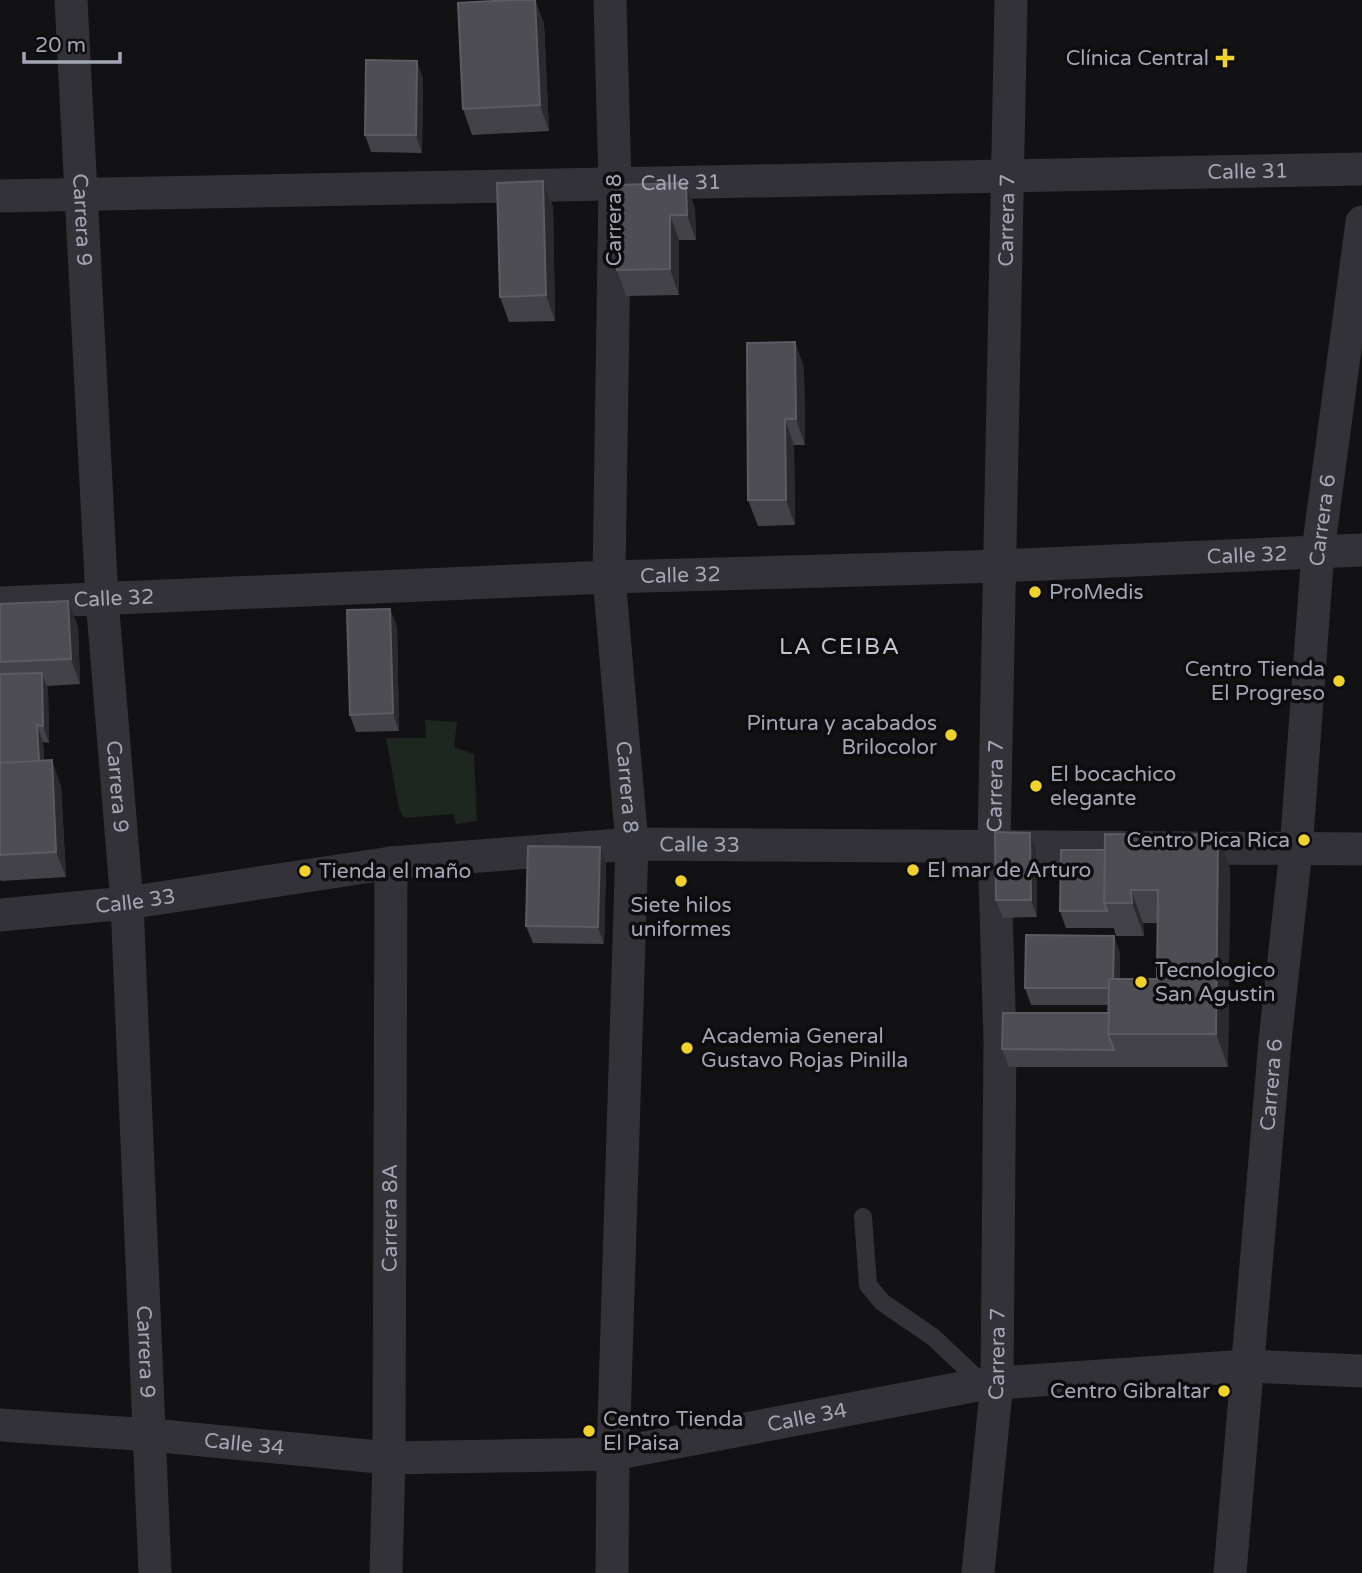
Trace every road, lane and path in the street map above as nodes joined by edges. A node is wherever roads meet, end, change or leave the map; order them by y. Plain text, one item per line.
1 (71, 0) edge
2 (610, 0) edge
3 (1011, 0) edge
4 (1362, 169) edge
5 (1008, 176) junction
6 (615, 185) junction
7 (80, 195) junction
8 (0, 196) edge
9 (1362, 222) edge
10 (1362, 550) edge
11 (1318, 551) junction
12 (1001, 566) junction
13 (609, 578) junction
14 (102, 599) junction
15 (0, 603) edge
16 (632, 844) junction
17 (994, 844) junction
18 (1362, 849) edge
19 (1296, 850) junction
20 (391, 863) junction
21 (127, 903) junction
22 (0, 915) edge
23 (863, 1217) dead end
24 (1247, 1366) junction
25 (1362, 1371) edge
26 (990, 1383) junction
27 (0, 1425) edge
28 (150, 1435) junction
29 (613, 1454) junction
30 (389, 1458) junction
31 (155, 1573) edge
32 (386, 1573) edge
33 (611, 1573) edge
34 (978, 1573) edge
35 (1230, 1573) edge

1 - 7 street, Carrera 9
2 - 6 street, Carrera 8
3 - 5 street, Carrera 7
4 - 5 street, Calle 31
5 - 6 street, Calle 31
5 - 12 street, Carrera 7
6 - 7 street, Calle 31
6 - 13 street, Carrera 8
7 - 8 street, Calle 31
7 - 14 street, Carrera 9
9 - 11 street, Carrera 6
10 - 11 street, Calle 32
11 - 12 street, Calle 32
11 - 19 street, Carrera 6
12 - 13 street, Calle 32
12 - 17 street, Carrera 7
13 - 14 street, Calle 32
13 - 16 street, Carrera 8
14 - 15 street, Calle 32
14 - 21 street, Carrera 9
16 - 17 street, Calle 33
16 - 20 street, Calle 33
16 - 29 street, Carrera 8
17 - 19 street, Calle 33
17 - 26 street, Carrera 7
18 - 19 street, Calle 33
19 - 24 street, Carrera 6
20 - 21 street, Calle 33
20 - 30 street, Carrera 8A
21 - 22 street, Calle 33
21 - 28 street, Carrera 9
23 - 26 lane
24 - 25 street, Calle 34
24 - 26 street, Calle 34
24 - 35 street, Carrera 6
26 - 29 street, Calle 34
26 - 34 street, Carrera 7
27 - 28 street, Calle 34
28 - 30 street, Calle 34
28 - 31 street, Carrera 9
29 - 30 street, Calle 34
29 - 33 street, Carrera 8
30 - 32 street, Carrera 8A

